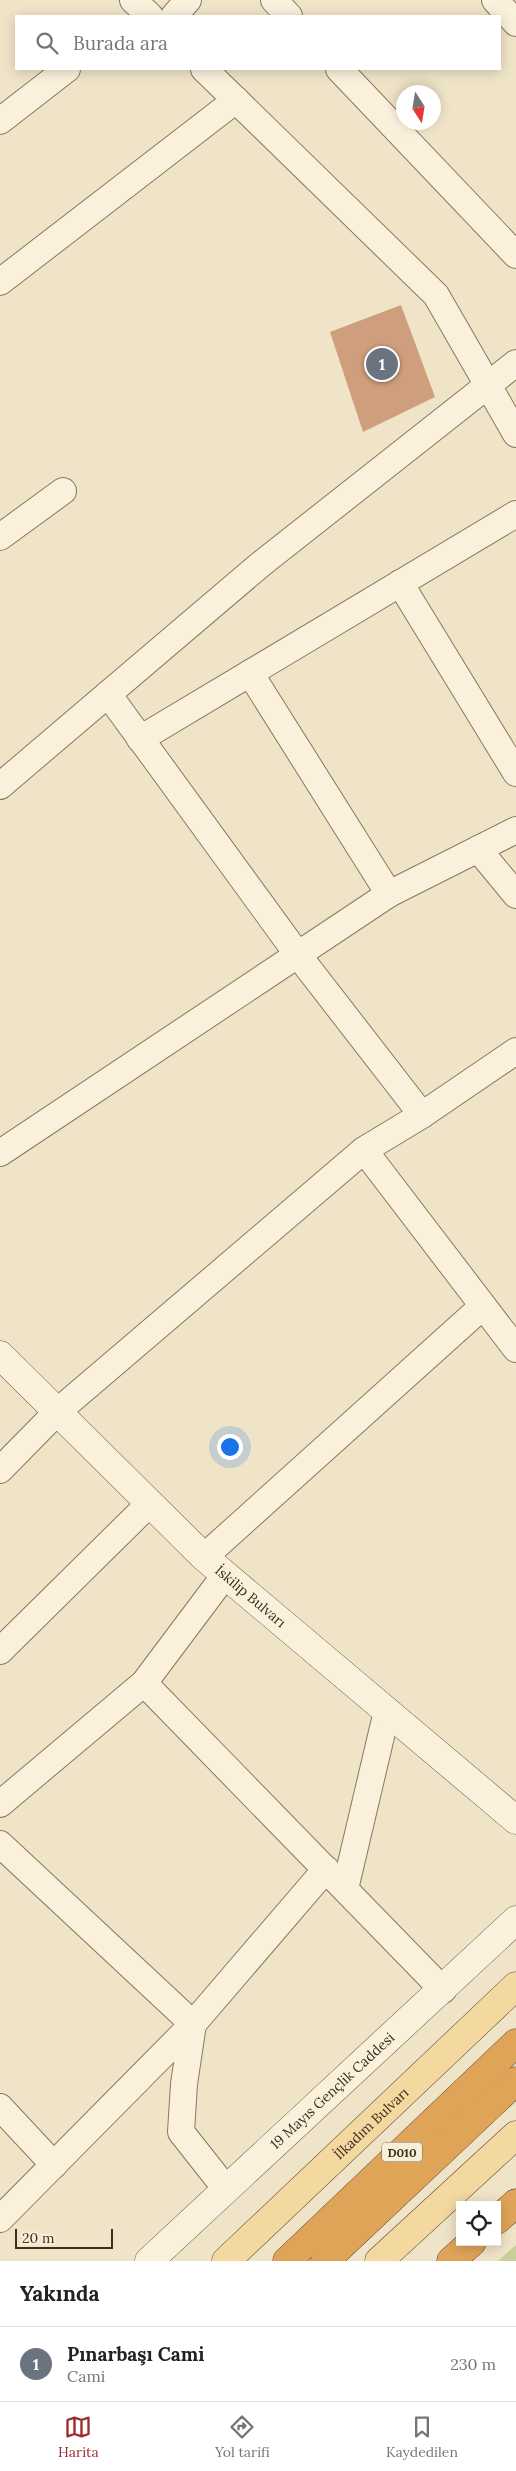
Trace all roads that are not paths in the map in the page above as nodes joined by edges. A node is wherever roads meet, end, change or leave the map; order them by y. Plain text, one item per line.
1 (188, 0) edge
2 (274, 0) edge
3 (495, 0) edge
4 (175, 15) edge
5 (288, 15) edge
6 (516, 23) edge
7 (66, 70) edge
8 (205, 70) edge
9 (340, 70) edge
10 (236, 100) junction
11 (0, 121) edge
12 (516, 255) edge
13 (0, 282) edge
14 (516, 363) edge
15 (489, 385) junction
16 (516, 434) edge
17 (63, 491) dead end
18 (516, 514) edge
19 (0, 537) edge
20 (400, 583) junction
21 (250, 673) junction
22 (108, 694) junction
23 (140, 739) junction
24 (516, 773) edge
25 (0, 786) edge
26 (516, 830) edge
27 (478, 849) junction
28 (389, 894) junction
29 (516, 896) edge
30 (298, 955) junction
31 (516, 1051) edge
32 (422, 1115) junction
33 (364, 1150) junction
34 (0, 1153) edge
35 (483, 1306) junction
36 (516, 1349) edge
37 (0, 1356) edge
38 (57, 1412) junction
39 (0, 1470) edge
40 (150, 1503) junction
41 (204, 1557) junction
42 (226, 1575) junction
43 (0, 1651) edge
44 (144, 1683) junction
45 (387, 1711) junction
46 (0, 1804) edge
47 (516, 1820) edge
48 (0, 1844) edge
49 (326, 1870) junction
50 (345, 1889) junction
51 (516, 1920) edge
52 (516, 1986) edge
53 (443, 1990) junction
54 (193, 2024) junction
55 (516, 2043) edge
56 (516, 2081) edge
57 (0, 2107) edge
58 (516, 2135) edge
59 (54, 2165) junction
60 (226, 2189) junction
61 (516, 2203) edge
62 (501, 2216) edge
63 (0, 2219) edge
64 (468, 2246) edge
65 (149, 2261) edge
66 (226, 2261) edge
67 (287, 2261) edge
68 (325, 2261) edge
69 (379, 2261) edge
70 (451, 2261) edge

1 - 4 street
2 - 5 street
3 - 6 street
7 - 11 street
8 - 10 street
9 - 12 street
10 - 13 street
10 - 15 street
14 - 15 street
15 - 16 street
15 - 22 street
17 - 19 street
18 - 20 street
20 - 21 street
20 - 24 street
21 - 23 street
21 - 28 street
22 - 23 street
22 - 25 street
23 - 30 street
26 - 27 street
27 - 28 street
27 - 29 street
28 - 30 street
30 - 32 street
30 - 34 street
31 - 32 street
32 - 33 street
33 - 35 street
33 - 38 street
35 - 36 street
35 - 41 street
37 - 38 main road, İskilip Bulvarı
38 - 39 street
38 - 40 main road, İskilip Bulvarı
40 - 41 main road, İskilip Bulvarı
40 - 43 street
41 - 42 main road, İskilip Bulvarı
42 - 44 street
42 - 45 main road, İskilip Bulvarı
44 - 46 street
44 - 49 street
45 - 47 main road, İskilip Bulvarı
45 - 50 street
48 - 54 street
49 - 50 street
49 - 54 street
50 - 53 street
51 - 53 main road, 19 Mayıs Gençlik Caddesi
52 - 66 main road, İlkadım Bulvarı
53 - 60 main road, 19 Mayıs Gençlik Caddesi
54 - 59 street
54 - 60 street
55 - 67 highway, D010
56 - 68 highway, D010
57 - 59 street
58 - 69 main road
59 - 63 street
60 - 65 main road, 19 Mayıs Gençlik Caddesi
61 - 62 highway
64 - 70 highway

